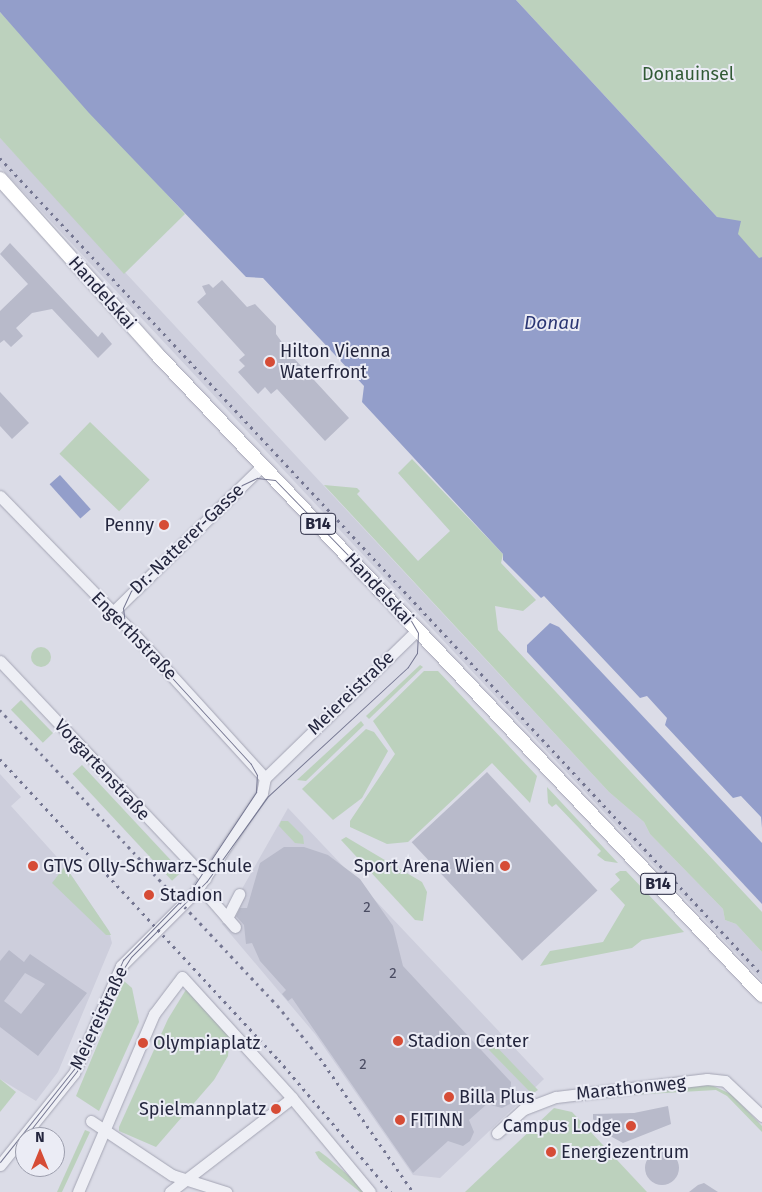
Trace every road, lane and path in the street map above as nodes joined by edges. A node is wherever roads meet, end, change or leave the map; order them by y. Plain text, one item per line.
1 (0, 179) edge
2 (263, 465) junction
3 (0, 496) edge
4 (112, 613) junction
5 (417, 630) junction
6 (0, 661) edge
7 (265, 778) junction
8 (205, 878) junction
9 (239, 894) dead end
10 (208, 896) dead end
11 (227, 918) junction
12 (235, 927) dead end
13 (762, 995) edge
14 (292, 1098) junction
15 (762, 1116) edge
16 (91, 1121) dead end
17 (104, 1129) junction
18 (497, 1133) dead end
19 (0, 1165) edge
20 (186, 1181) junction
21 (78, 1192) edge
22 (170, 1192) edge
23 (226, 1192) edge
24 (370, 1192) edge

1 - 2 main road, Handelskai / B14
2 - 4 street, Dr.-Natterer-Gasse
2 - 5 main road, Handelskai / B14
3 - 4 street, Engerthstraße
4 - 7 street, Engerthstraße
5 - 7 street, Meiereistraße
5 - 13 main road, Handelskai / B14
6 - 8 street, Vorgartenstraße
7 - 8 street
8 - 19 street, Meiereistraße
9 - 11 street
10 - 11 street
11 - 12 street
14 - 17 street
14 - 20 street
14 - 24 street
15 - 18 street, Marathonweg
16 - 17 street
17 - 20 street
17 - 21 street
20 - 22 street
20 - 23 street

